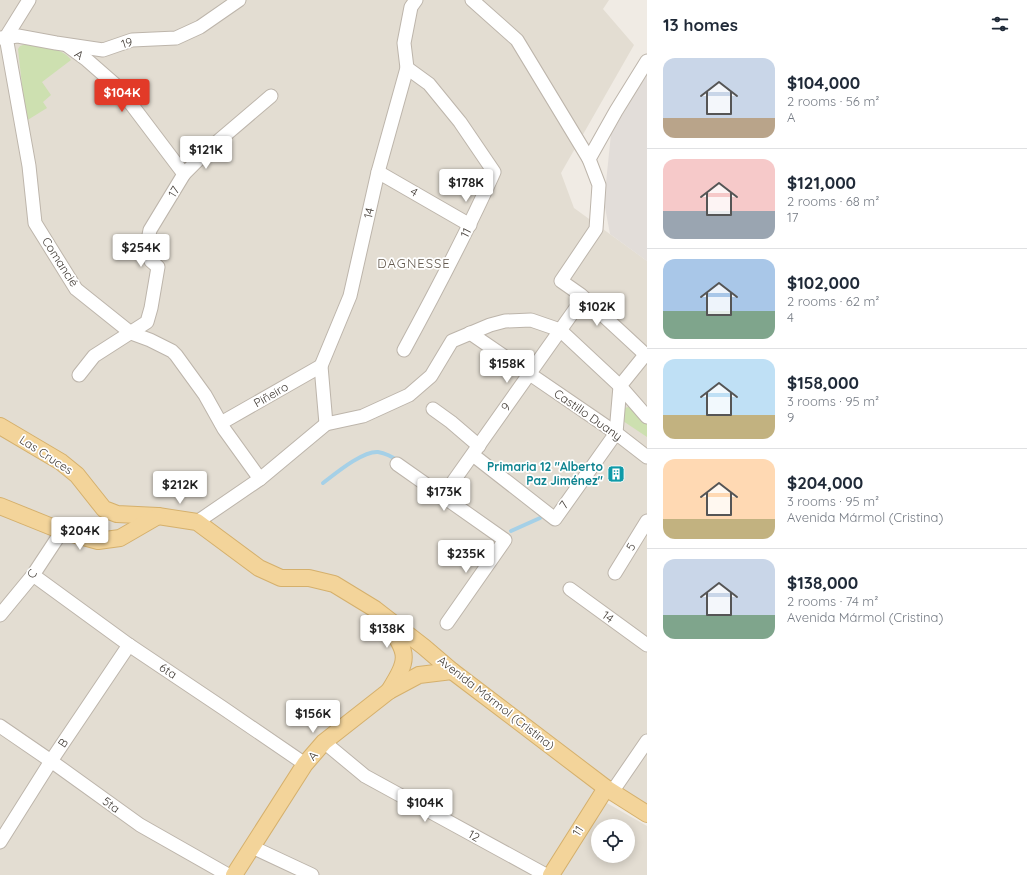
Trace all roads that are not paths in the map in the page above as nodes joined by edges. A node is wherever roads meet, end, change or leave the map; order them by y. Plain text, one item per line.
1 (29, 0) edge
2 (240, 0) edge
3 (416, 0) edge
4 (472, 0) edge
5 (3, 37) edge
6 (66, 45) junction
7 (647, 62) edge
8 (407, 68) junction
9 (271, 96) dead end
10 (589, 159) junction
11 (378, 172) junction
12 (184, 174) junction
13 (470, 225) junction
14 (583, 298) junction
15 (560, 330) junction
16 (131, 333) junction
17 (470, 333) junction
18 (404, 350) dead end
19 (646, 355) edge
20 (321, 366) junction
21 (530, 374) junction
22 (79, 376) dead end
23 (620, 386) junction
24 (433, 409) dead end
25 (647, 417) edge
26 (221, 423) junction
27 (326, 424) junction
28 (0, 426) edge
29 (616, 433) junction
30 (476, 450) junction
31 (647, 457) edge
32 (397, 464) dead end
33 (260, 479) junction
34 (447, 491) junction
35 (0, 506) edge
36 (158, 516) junction
37 (647, 521) edge
38 (197, 522) junction
39 (62, 531) junction
40 (616, 573) dead end
41 (33, 575) junction
42 (570, 589) dead end
43 (375, 609) junction
44 (0, 615) edge
45 (447, 623) dead end
46 (647, 645) edge
47 (129, 646) junction
48 (452, 671) junction
49 (389, 691) junction
50 (0, 726) edge
51 (324, 742) junction
52 (647, 742) edge
53 (51, 761) junction
54 (305, 764) junction
55 (609, 790) junction
56 (647, 814) edge
57 (0, 842) edge
58 (252, 847) junction
59 (228, 875) edge
60 (234, 875) edge
61 (312, 875) edge
62 (546, 875) edge
63 (551, 875) edge

1 - 5 street
2 - 6 street, 19
3 - 8 street, 14
4 - 10 street
5 - 6 street, 19
5 - 16 street, Comancié
6 - 12 street, A
7 - 10 street
8 - 11 street, 14
8 - 13 street, 11
9 - 12 street, 17
10 - 14 street
11 - 13 street, 4
11 - 20 street, 14
12 - 16 street, 17
13 - 18 street, 11
14 - 15 street, 9
14 - 19 street
15 - 17 street
15 - 21 street, 9
15 - 23 street
16 - 22 street
16 - 26 street, Comancié
17 - 21 street, Castillo Duany
17 - 27 street
19 - 23 street
20 - 26 street, Piñeiro
20 - 27 street, 14
21 - 29 street, Castillo Duany
21 - 30 street, 9
23 - 25 street
23 - 29 street
24 - 30 street
26 - 33 street, Comancié
27 - 33 street
28 - 36 main road, Las Cruces
29 - 30 street, 7
29 - 31 street, Castillo Duany
30 - 34 street, 9
32 - 34 street
33 - 38 street
34 - 45 street
35 - 39 main road
36 - 38 main road, Las Cruces
36 - 39 main road
37 - 40 street, 5
38 - 43 main road, Avenida Mármol (Cristina)
39 - 41 street, C
41 - 44 street, C
41 - 47 street, 6ta
42 - 46 street, 14
43 - 48 main road, Avenida Mármol (Cristina)
43 - 49 main road
47 - 53 street, B
47 - 54 street, 6ta
48 - 49 main road, A
48 - 55 main road, Avenida Mármol (Cristina)
49 - 51 main road, A
50 - 53 street, 5ta
51 - 54 main road, A
51 - 62 street, 12
52 - 55 street, 11
53 - 57 street, B
53 - 59 street, 5ta
54 - 58 main road, A
55 - 56 main road, Avenida Mármol (Cristina)
55 - 63 main road, 11
58 - 60 main road, A
58 - 61 street

